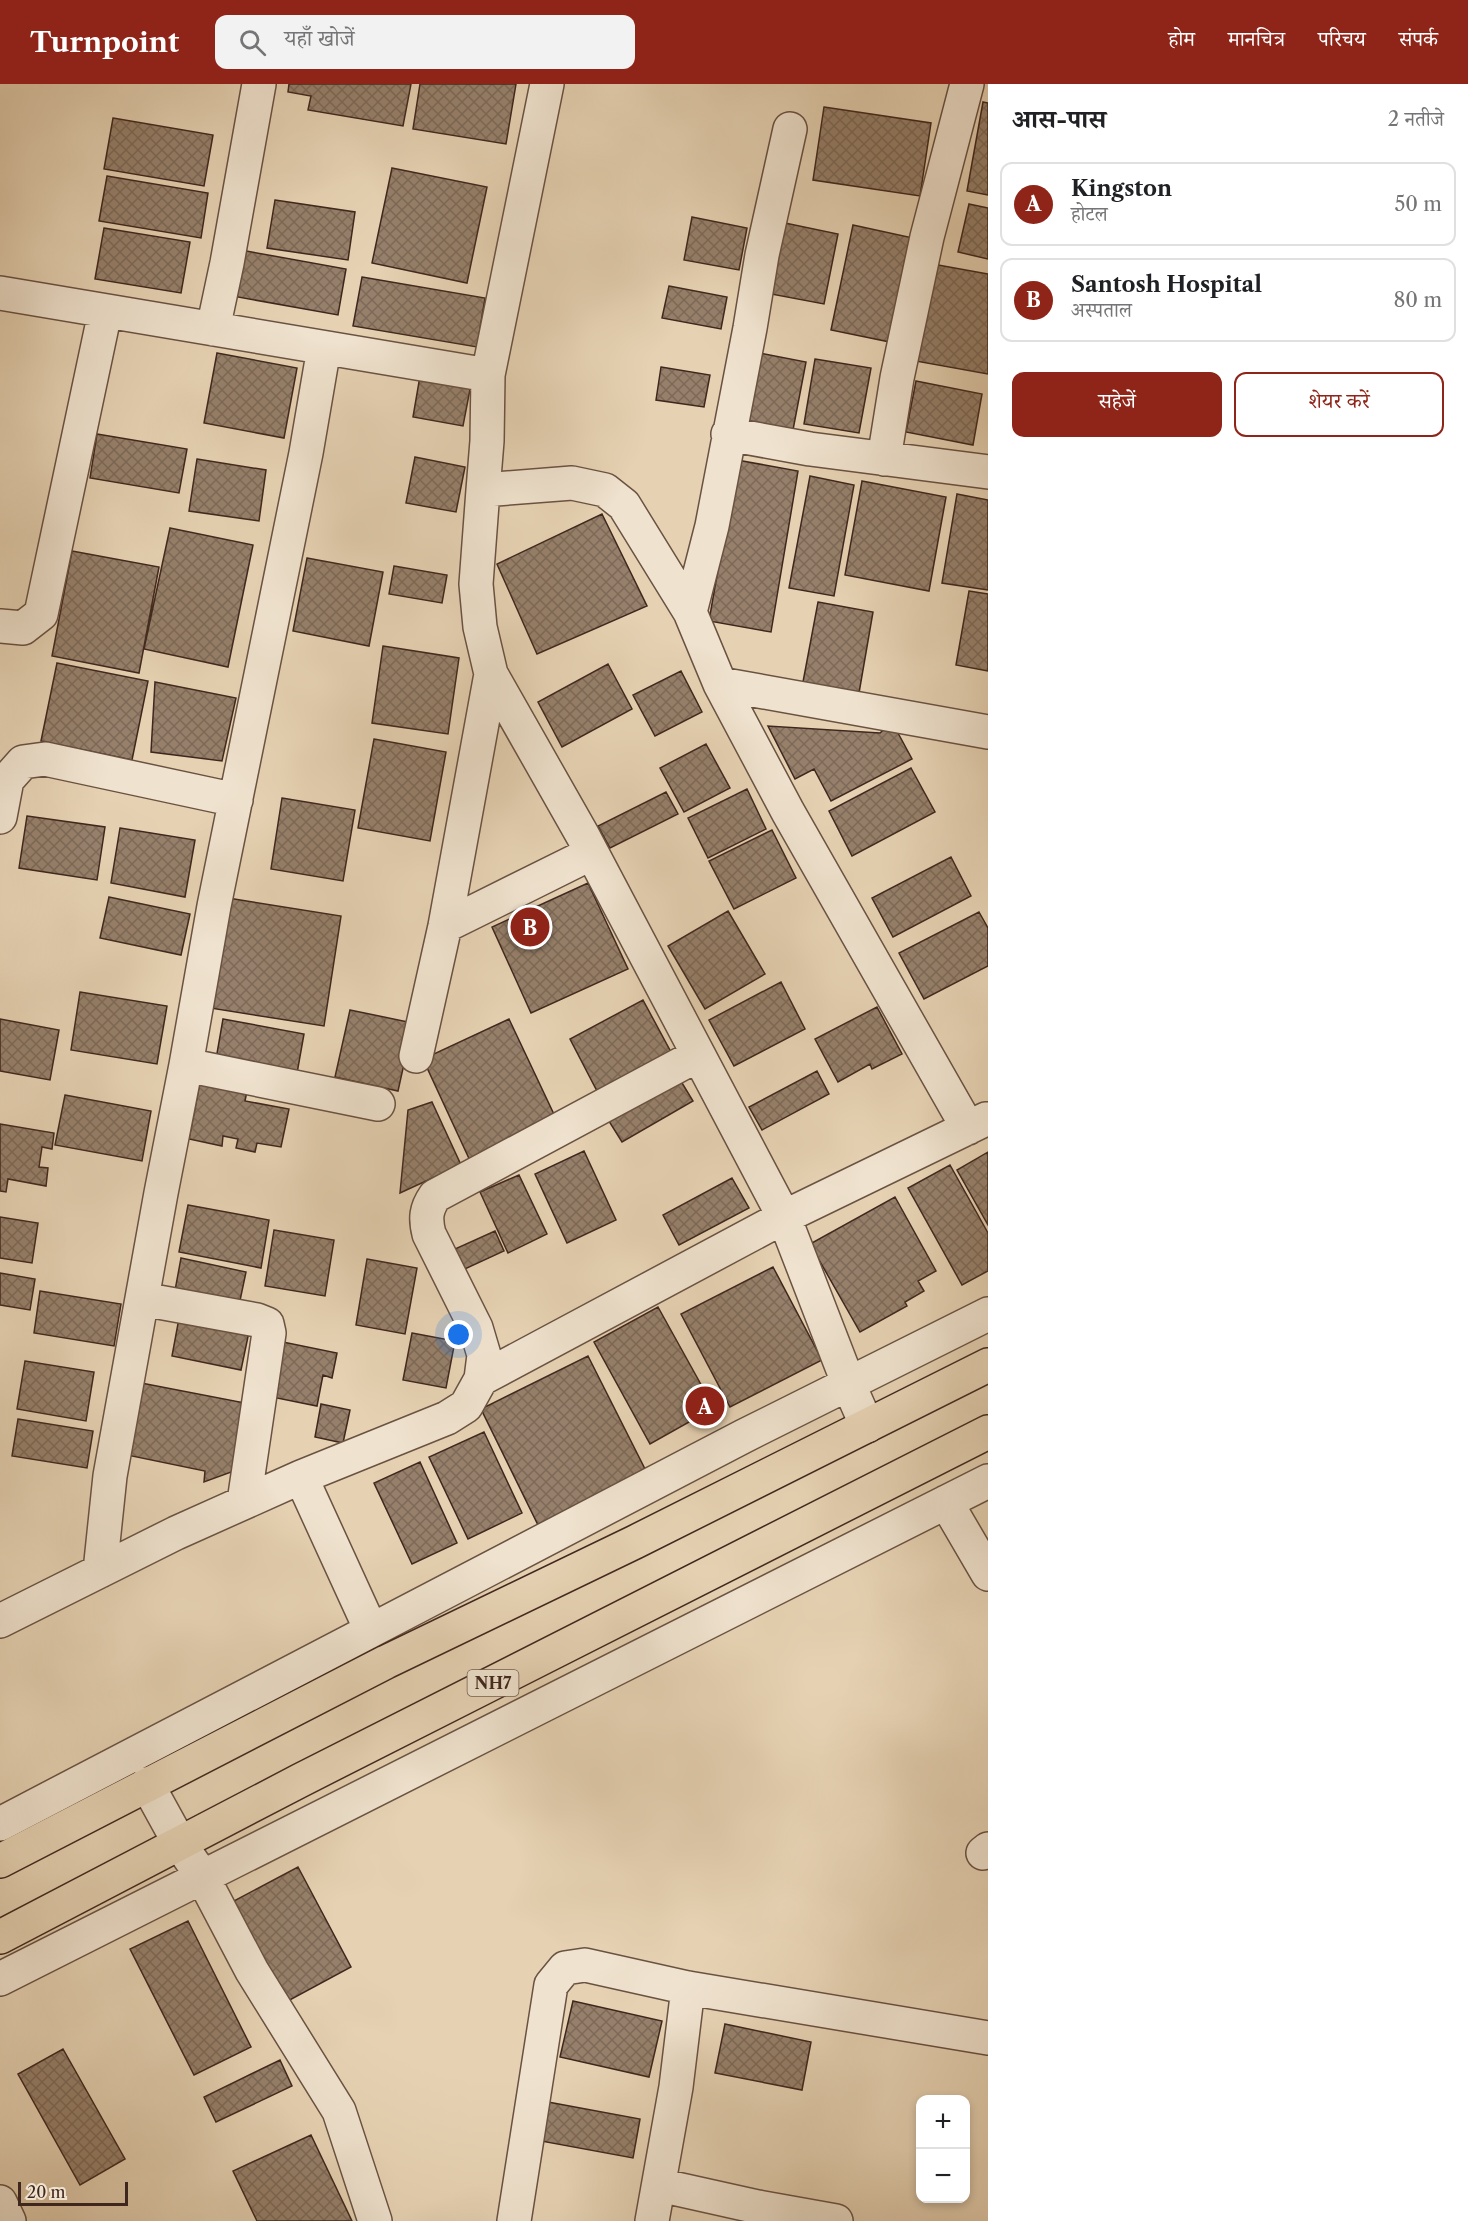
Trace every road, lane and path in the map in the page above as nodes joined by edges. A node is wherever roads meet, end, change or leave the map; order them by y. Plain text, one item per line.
1 (259, 84) edge
2 (547, 84) edge
3 (973, 91) edge
4 (790, 129) dead end
5 (0, 293) edge
6 (105, 312) junction
7 (213, 329) junction
8 (324, 348) junction
9 (488, 375) junction
10 (728, 434) junction
11 (884, 459) junction
12 (988, 472) edge
13 (483, 490) junction
14 (690, 612) junction
15 (0, 626) edge
16 (491, 674) junction
17 (720, 684) junction
18 (988, 732) edge
19 (236, 800) junction
20 (0, 817) edge
21 (592, 853) junction
22 (445, 926) junction
23 (698, 1054) junction
24 (416, 1056) dead end
25 (186, 1065) junction
26 (378, 1104) dead end
27 (978, 1123) edge
28 (784, 1216) junction
29 (142, 1299) junction
30 (988, 1314) edge
31 (988, 1365) edge
32 (481, 1379) junction
33 (849, 1384) junction
34 (867, 1426) junction
35 (988, 1432) edge
36 (301, 1477) junction
37 (988, 1481) edge
38 (244, 1502) junction
39 (946, 1502) junction
40 (100, 1571) junction
41 (988, 1574) edge
42 (8, 1612) edge
43 (371, 1630) junction
44 (147, 1784) junction
45 (0, 1824) edge
46 (180, 1844) junction
47 (0, 1861) edge
48 (202, 1876) junction
49 (0, 1937) edge
50 (0, 1979) edge
51 (688, 1988) junction
52 (988, 2038) edge
53 (659, 2185) junction
54 (0, 2202) edge
55 (9, 2221) edge
56 (375, 2221) edge
57 (514, 2221) edge
58 (652, 2221) edge
59 (836, 2221) edge

1 - 7 street
2 - 9 street
3 - 11 street
4 - 10 street
5 - 6 street
6 - 7 street
6 - 15 street
7 - 8 street
8 - 9 street
8 - 19 street
9 - 13 street
10 - 11 street
10 - 14 street
11 - 12 street
13 - 14 street
13 - 16 street
14 - 17 street
16 - 21 street
16 - 22 street
17 - 18 street
17 - 27 street
19 - 20 street
19 - 25 street
21 - 22 street
21 - 23 street
22 - 24 street
23 - 28 street
23 - 32 street
25 - 26 street
25 - 29 street
27 - 28 street
28 - 32 street
28 - 33 street
29 - 38 street
29 - 40 street
30 - 33 street
31 - 34 highway
32 - 36 street
33 - 34 street
33 - 43 street
34 - 44 highway
35 - 46 highway, NH7
36 - 38 street
36 - 43 street
37 - 39 street
38 - 40 street
39 - 41 street
39 - 48 street
40 - 42 street
43 - 45 street
44 - 46 street
44 - 47 highway
46 - 48 street
46 - 49 highway, NH7
48 - 50 street
48 - 56 street
51 - 52 street
51 - 53 street
51 - 57 street
53 - 58 street
53 - 59 street
54 - 55 street

